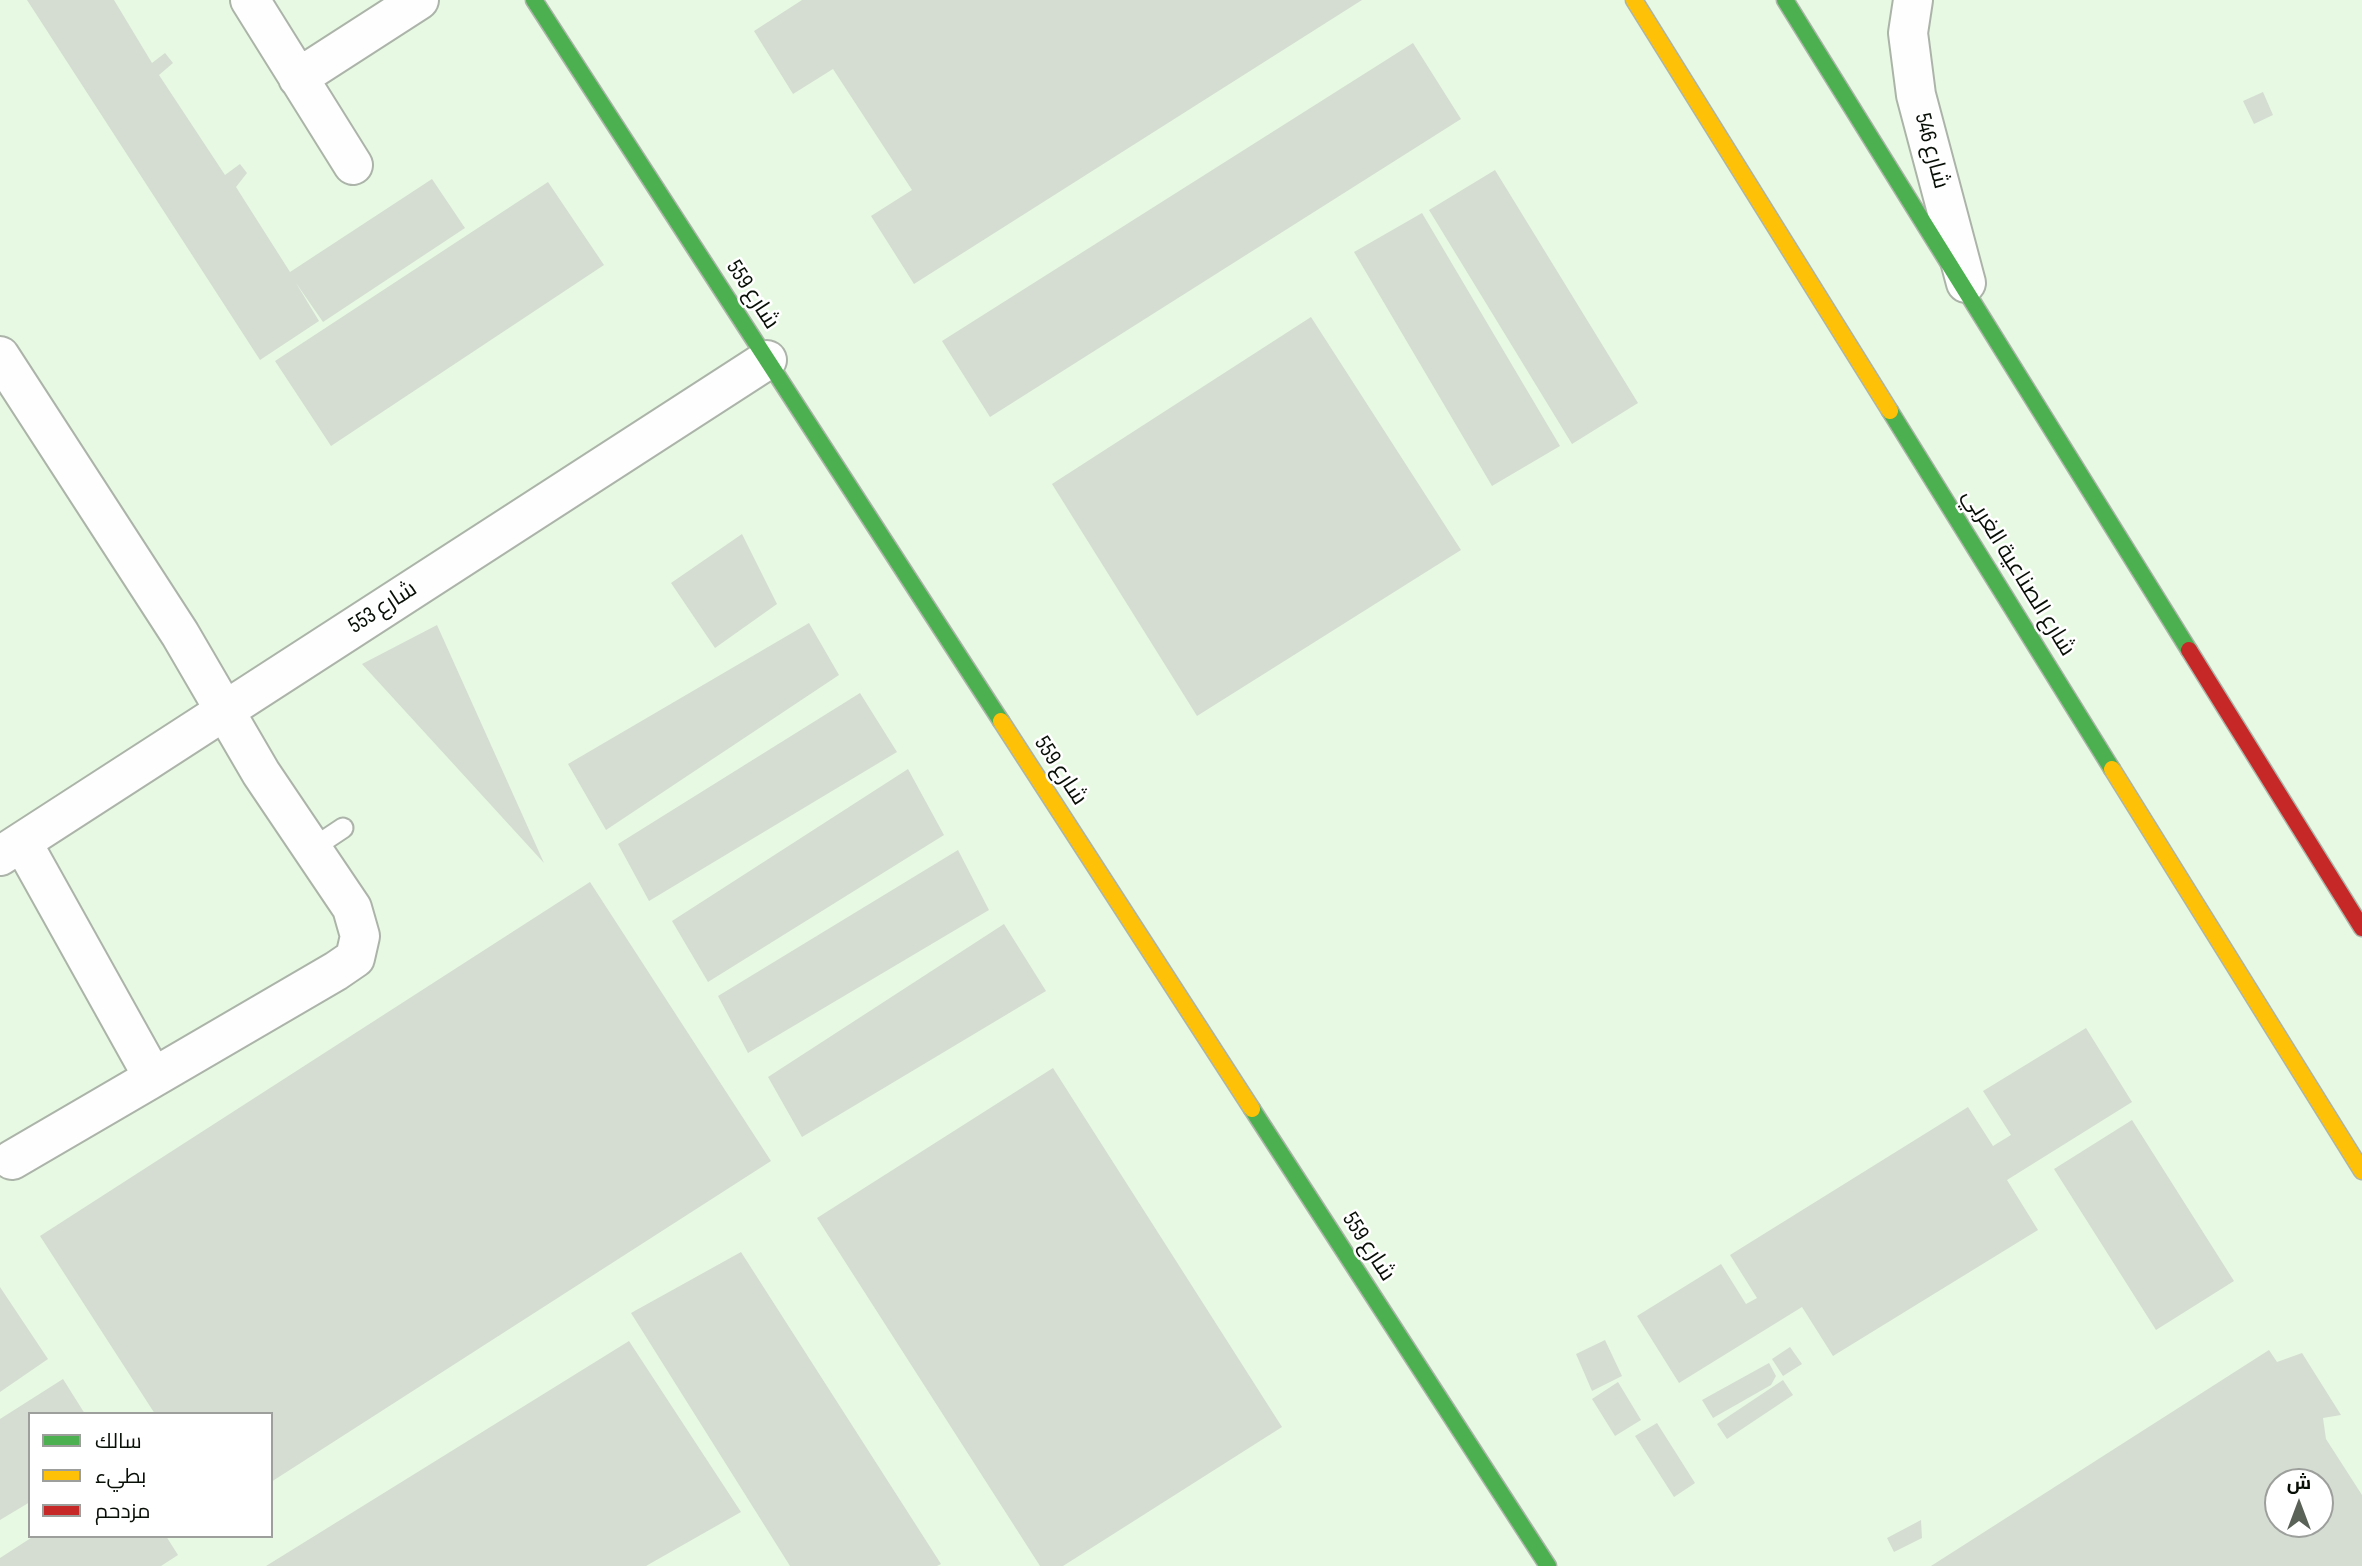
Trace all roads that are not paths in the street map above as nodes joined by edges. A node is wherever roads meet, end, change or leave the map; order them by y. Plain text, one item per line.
1 (250, 0) edge
2 (419, 0) edge
3 (534, 0) edge
4 (1634, 0) edge
5 (1785, 0) edge
6 (1913, 0) edge
7 (298, 78) junction
8 (353, 165) dead end
9 (1970, 299) junction
10 (0, 356) edge
11 (767, 360) junction
12 (223, 711) junction
13 (11, 849) edge
14 (2362, 928) edge
15 (153, 1077) junction
16 (12, 1160) dead end
17 (2362, 1171) edge
18 (1548, 1566) edge

1 - 7 street
2 - 7 street
3 - 11 main road, شارع 559
4 - 17 main road, شارع الصناعية الغربي
5 - 9 main road
6 - 9 street, شارع 546
7 - 8 street
9 - 14 main road
10 - 12 street
11 - 12 street, شارع 553
11 - 18 main road, شارع 559
12 - 13 street, شارع 553
12 - 15 street
13 - 15 street
15 - 16 street

